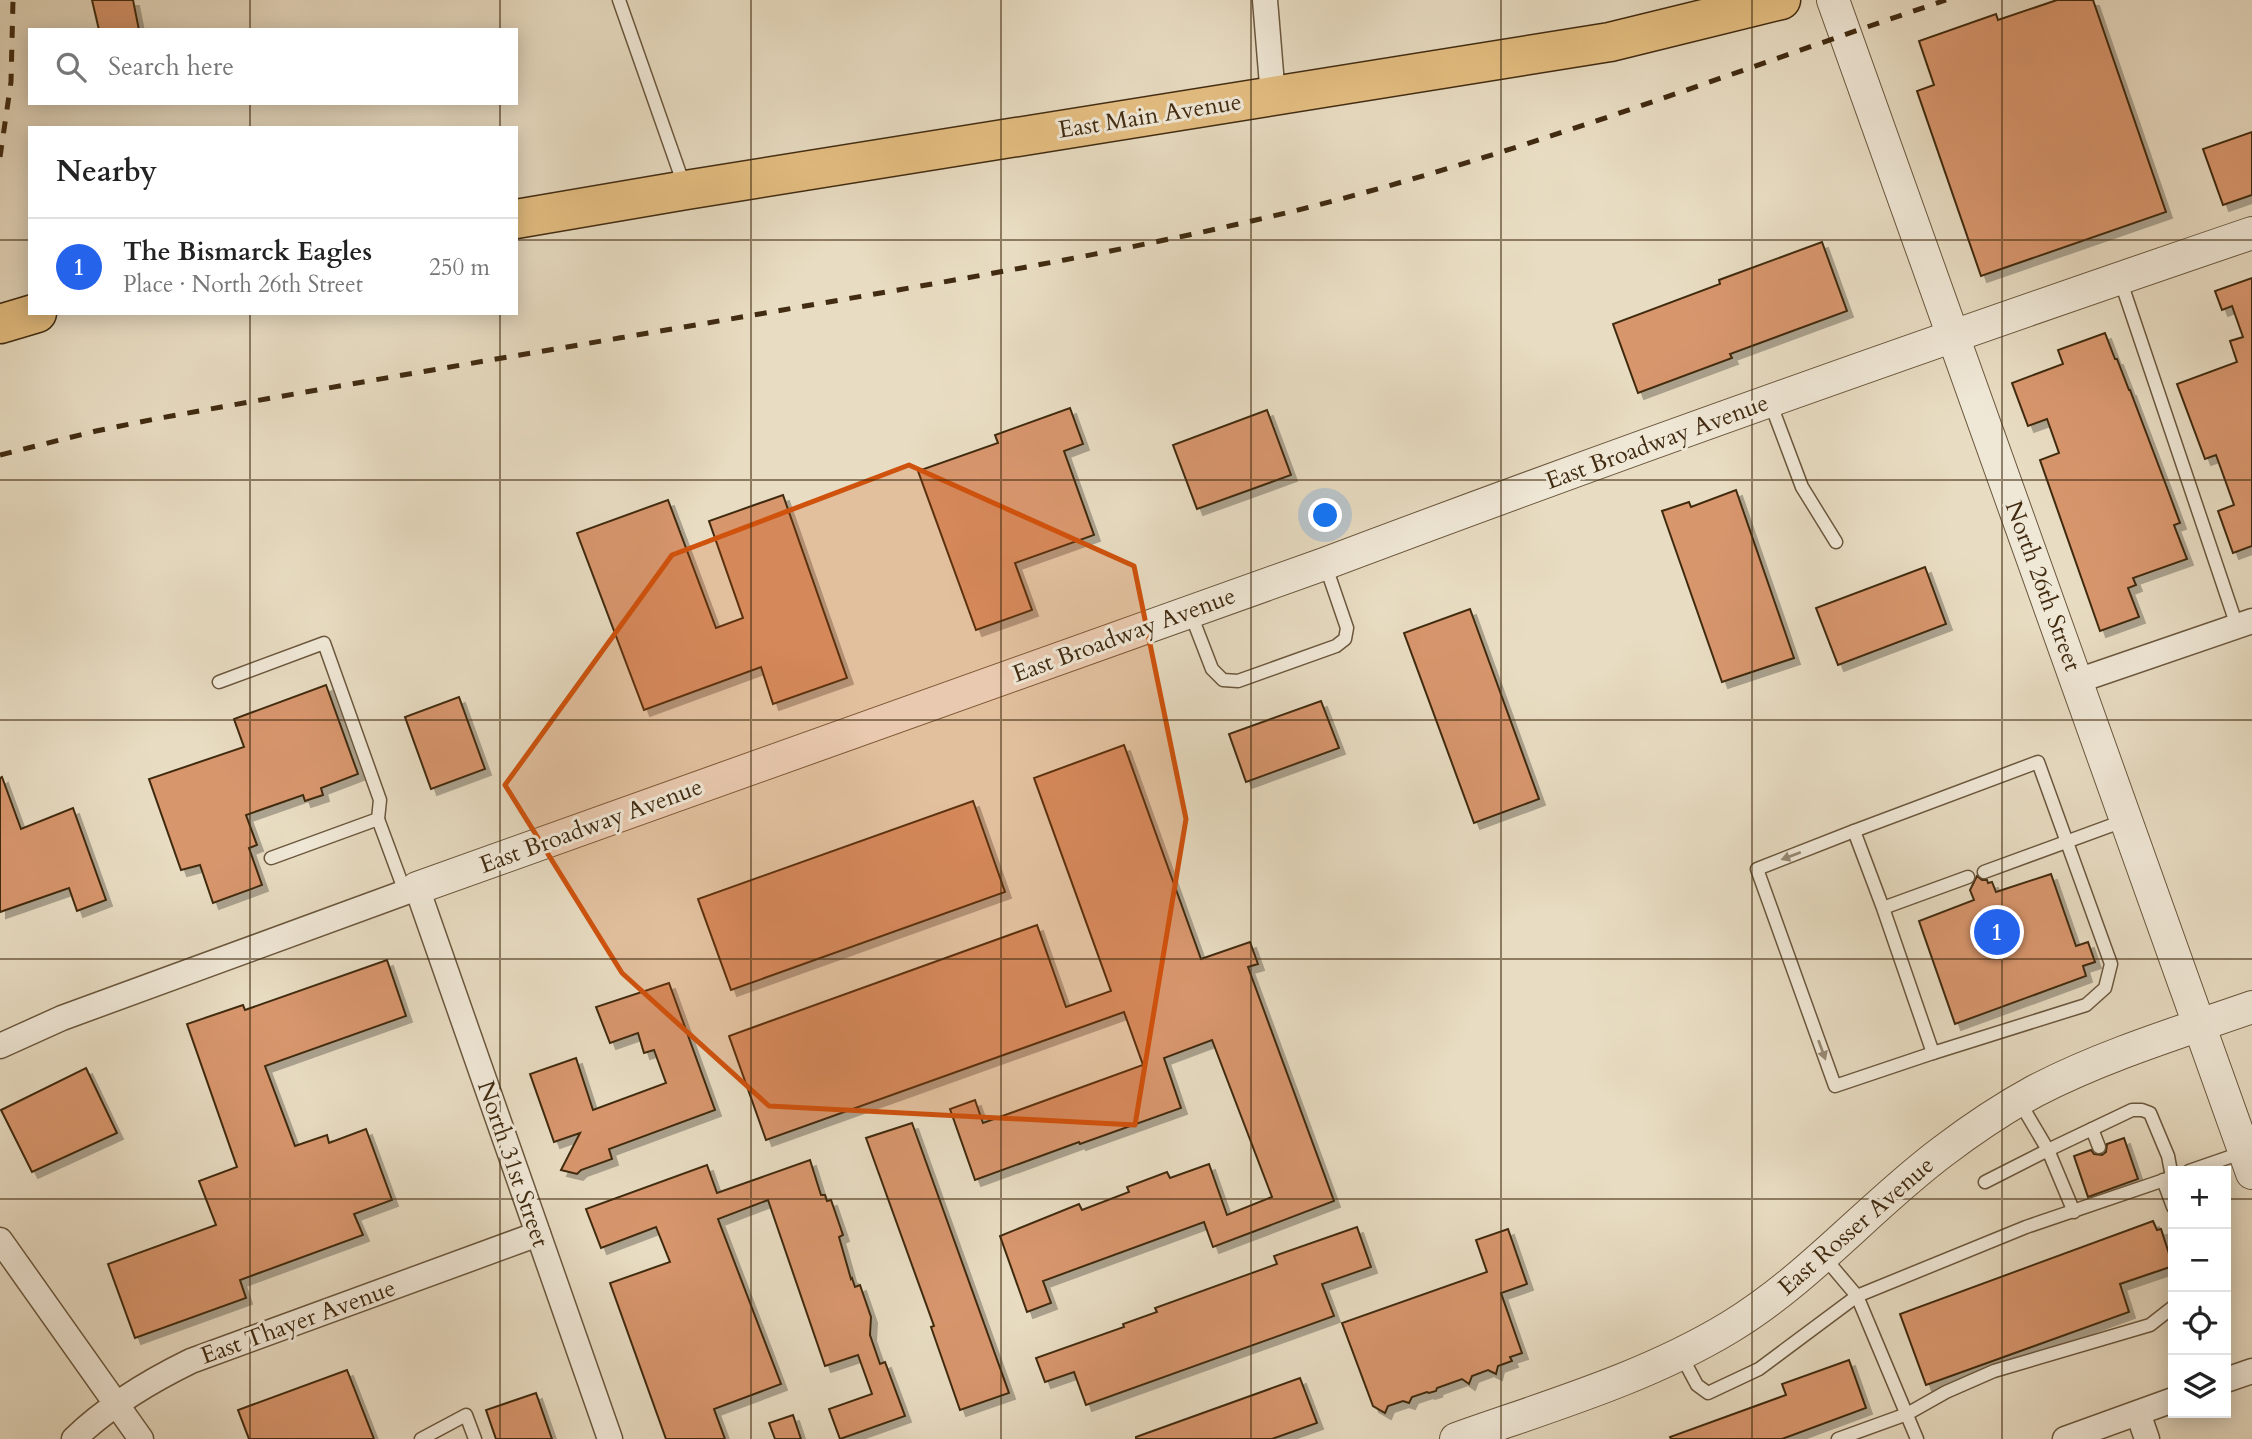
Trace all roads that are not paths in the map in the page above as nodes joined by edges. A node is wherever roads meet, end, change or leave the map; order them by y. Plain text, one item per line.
1 (619, 0) edge
2 (1265, 0) edge
3 (1782, 0) edge
4 (1833, 0) edge
5 (1273, 97) junction
6 (686, 190) junction
7 (518, 219) edge
8 (2252, 233) edge
9 (2119, 278) junction
10 (30, 315) edge
11 (0, 324) edge
12 (1953, 336) junction
13 (1770, 401) junction
14 (1836, 542) dead end
15 (1324, 564) junction
16 (1190, 612) junction
17 (2245, 624) edge
18 (2077, 681) junction
19 (219, 682) dead end
20 (378, 819) junction
21 (2126, 820) junction
22 (1854, 831) junction
23 (2068, 842) junction
24 (271, 858) dead end
25 (1984, 872) dead end
26 (1968, 877) dead end
27 (411, 890) junction
28 (1882, 908) junction
29 (2252, 1007) edge
30 (2199, 1025) junction
31 (0, 1046) edge
32 (1933, 1053) junction
33 (2019, 1101) junction
34 (2092, 1129) junction
35 (2099, 1147) dead end
36 (2048, 1150) junction
37 (2248, 1163) edge
38 (2169, 1166) edge
39 (2226, 1166) edge
40 (2168, 1179) edge
41 (1985, 1182) dead end
42 (2074, 1212) junction
43 (538, 1234) junction
44 (0, 1240) edge
45 (1823, 1256) junction
46 (1857, 1296) junction
47 (2168, 1311) edge
48 (1681, 1354) junction
49 (2252, 1371) edge
50 (2231, 1378) edge
51 (2168, 1402) edge
52 (116, 1404) junction
53 (2138, 1413) junction
54 (1907, 1414) junction
55 (74, 1439) edge
56 (141, 1439) edge
57 (421, 1439) edge
58 (475, 1439) edge
59 (610, 1439) edge
60 (1456, 1439) edge
61 (1838, 1439) edge
62 (1917, 1439) edge
63 (2065, 1439) edge
64 (2147, 1439) edge

1 - 6 lane
2 - 5 street
3 - 5 main road, East Main Avenue
4 - 12 street, North 26th Street
5 - 6 main road, East Main Avenue
6 - 7 main road, East Main Avenue
8 - 9 street, East Broadway Avenue
9 - 12 street, East Broadway Avenue
9 - 17 lane
10 - 11 main road
12 - 13 street, East Broadway Avenue
12 - 18 street, North 26th Street
13 - 14 lane
13 - 15 street, East Broadway Avenue
15 - 16 street, East Broadway Avenue
15 - 16 lane
16 - 27 street, East Broadway Avenue
17 - 18 street
18 - 21 street, North 26th Street
19 - 20 lane
20 - 24 lane
20 - 27 lane
21 - 23 lane
21 - 30 street, North 26th Street
22 - 23 lane
22 - 28 lane
22 -> 32 lane
23 - 25 lane
23 - 32 lane
26 - 28 lane
27 - 31 street, East Broadway Avenue
27 - 43 street, North 31st Street
28 - 32 lane
29 - 30 street, East Rosser Avenue
30 - 33 street, East Rosser Avenue
30 - 37 street, North 26th Street
33 - 36 lane
33 - 45 street, East Rosser Avenue
34 - 35 lane
34 - 36 lane
34 - 38 lane
36 - 41 lane
36 - 42 lane
37 - 39 lane
40 - 42 lane
42 - 46 lane
43 - 52 street, East Thayer Avenue
43 - 59 street, North 31st Street
44 - 52 street
45 - 46 lane
45 - 48 street, East Rosser Avenue
46 - 48 lane
46 - 54 lane
47 - 54 lane
48 - 60 street, East Rosser Avenue
49 - 50 street
51 - 53 street
52 - 55 street, East Thayer Avenue
52 - 56 street
53 - 63 street
53 - 64 street
54 - 61 lane
54 - 62 lane
57 - 58 lane

